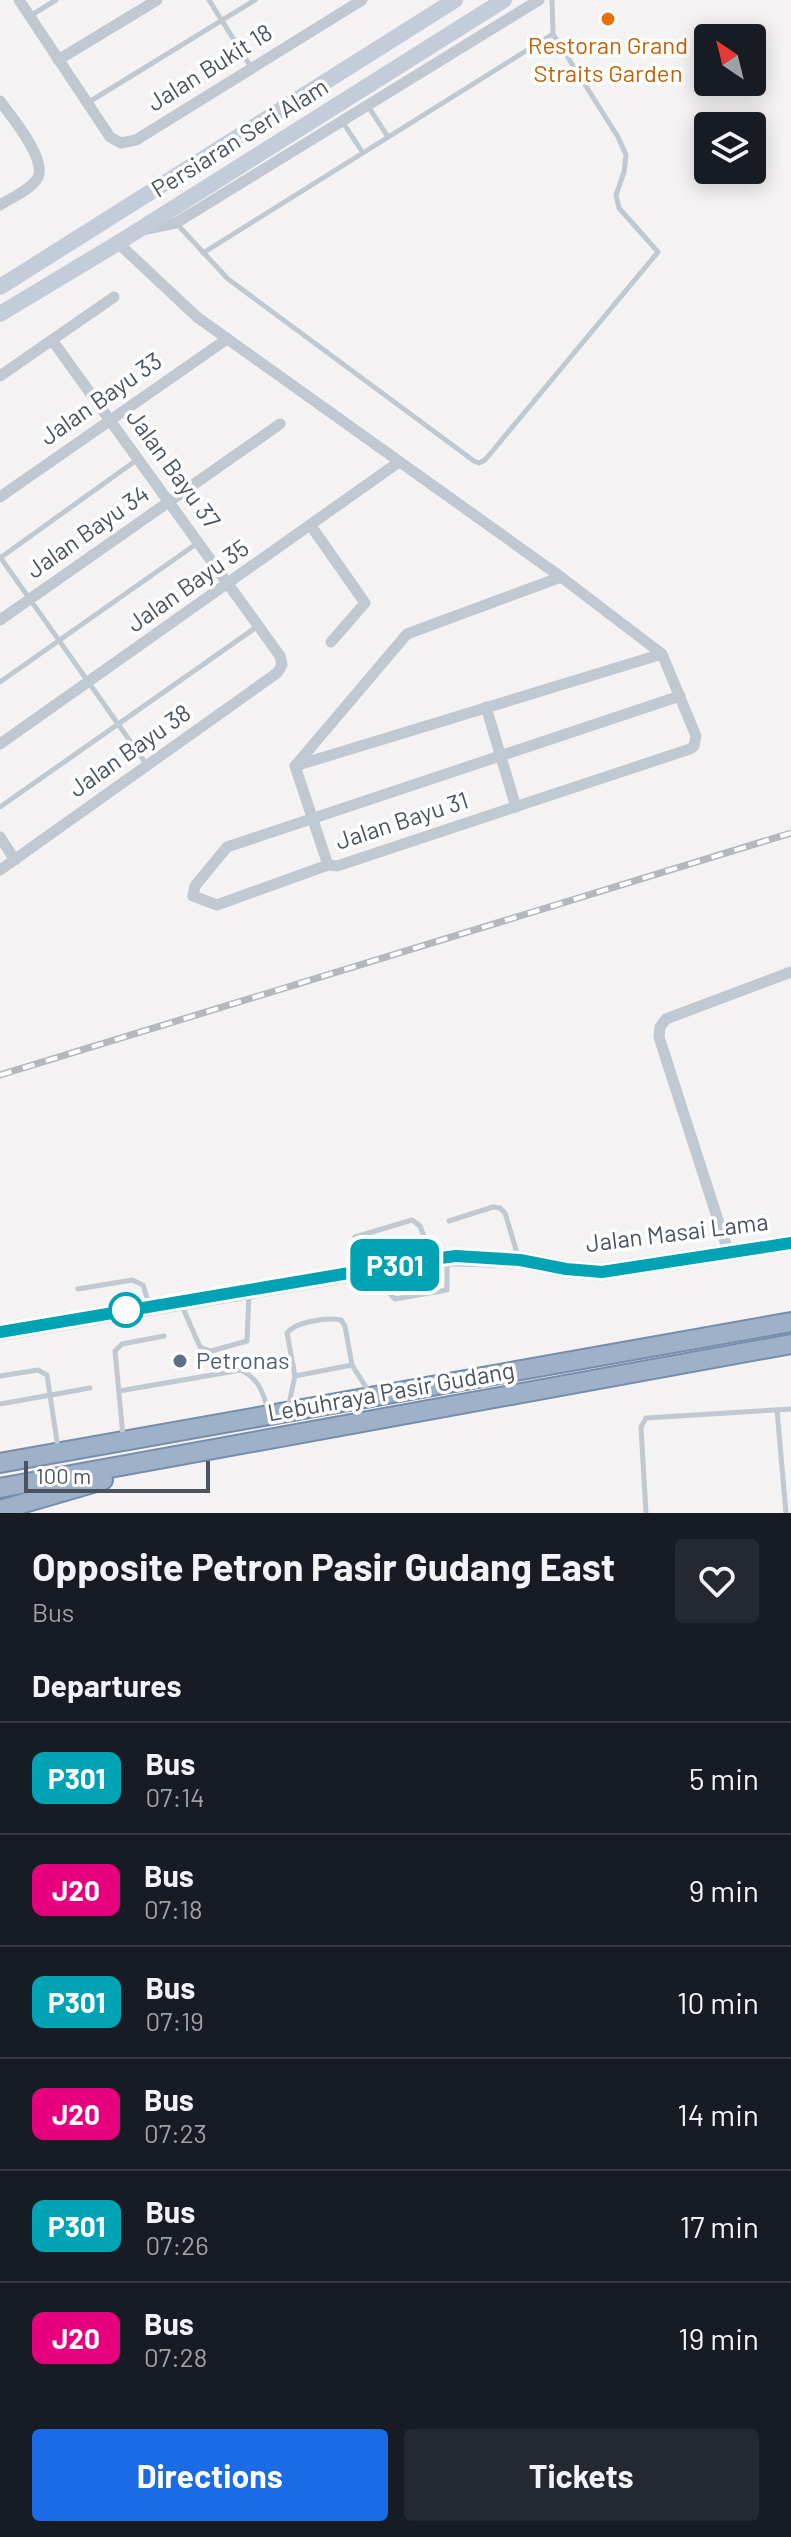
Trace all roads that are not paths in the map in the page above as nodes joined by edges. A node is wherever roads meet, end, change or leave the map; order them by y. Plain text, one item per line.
1 (19, 0) edge
2 (56, 0) edge
3 (157, 0) edge
4 (209, 0) edge
5 (255, 0) edge
6 (362, 0) edge
7 (455, 0) edge
8 (539, 0) edge
9 (552, 0) edge
10 (494, 2) edge
11 (30, 17) junction
12 (222, 20) junction
13 (553, 34) junction
14 (58, 60) junction
15 (252, 68) junction
16 (0, 101) edge
17 (87, 103) junction
18 (367, 105) junction
19 (342, 121) junction
20 (388, 137) junction
21 (363, 153) junction
22 (0, 205) edge
23 (176, 223) junction
24 (138, 231) junction
25 (118, 243) junction
26 (203, 253) junction
27 (0, 287) edge
28 (114, 297) dead end
29 (0, 314) edge
30 (227, 339) junction
31 (52, 340) junction
32 (0, 376) edge
33 (110, 419) junction
34 (280, 424) dead end
35 (138, 459) junction
36 (399, 462) junction
37 (0, 497) edge
38 (169, 502) junction
39 (311, 526) junction
40 (199, 542) junction
41 (0, 558) edge
42 (561, 577) junction
43 (230, 583) junction
44 (30, 599) junction
45 (0, 620) edge
46 (259, 626) junction
47 (59, 641) junction
48 (331, 642) dead end
49 (662, 654) junction
50 (282, 665) joint
51 (0, 682) edge
52 (88, 682) junction
53 (680, 696) junction
54 (486, 707) junction
55 (119, 725) junction
56 (0, 744) edge
57 (502, 756) junction
58 (148, 766) junction
59 (295, 766) junction
60 (0, 807) edge
61 (516, 807) junction
62 (312, 819) junction
63 (0, 837) edge
64 (15, 860) junction
65 (328, 865) junction
66 (0, 870) edge
67 (791, 972) edge
68 (449, 1221) dead end
69 (355, 1237) dead end
70 (791, 1243) edge
71 (728, 1251) junction
72 (440, 1258) junction
73 (520, 1260) junction
74 (368, 1270) junction
75 (78, 1289) dead end
76 (249, 1289) junction
77 (180, 1301) junction
78 (149, 1306) junction
79 (791, 1322) edge
80 (0, 1332) edge
81 (164, 1336) dead end
82 (791, 1344) edge
83 (352, 1365) junction
84 (0, 1376) edge
85 (295, 1376) junction
86 (90, 1388) dead end
87 (119, 1391) junction
88 (51, 1395) junction
89 (373, 1398) junction
90 (0, 1404) edge
91 (791, 1409) edge
92 (777, 1410) junction
93 (279, 1414) junction
94 (124, 1441) junction
95 (59, 1452) junction
96 (154, 1461) junction
97 (0, 1463) edge
98 (0, 1488) edge
99 (0, 1510) edge
100 (646, 1513) edge
101 (786, 1513) edge

1 - 11 street
2 - 11 lane
3 - 14 street
4 - 12 lane
5 - 12 lane
6 - 15 street, Jalan Bukit 18
7 - 27 main road, Persiaran Seri Alam
8 - 18 street
9 - 13 lane
10 - 24 main road, Persiaran Seri Alam
11 - 14 street
12 - 15 lane
12 - 17 lane
13 - 20 lane
13 - 26 lane
14 - 17 street
15 - 17 street, Jalan Bukit 18
16 - 22 street
18 - 19 street
18 - 20 lane
19 - 21 lane
19 - 23 street
20 - 21 lane
21 - 26 lane
23 - 24 street
23 - 26 lane
24 - 25 main road, Persiaran Seri Alam
25 - 29 main road, Persiaran Seri Alam
25 - 30 street, Jalan Bayu 31
28 - 31 street
30 - 33 street, Jalan Bayu 33
30 - 36 street, Jalan Bayu 31
31 - 32 street
31 - 33 street, Jalan Bayu 37
33 - 35 street, Jalan Bayu 37
33 - 37 street, Jalan Bayu 33
34 - 38 street, Jalan Bayu 34
35 - 38 street, Jalan Bayu 37
35 - 41 lane
36 - 39 street, Jalan Bayu 35
36 - 42 street, Jalan Bayu 31
38 - 40 street, Jalan Bayu 37
38 - 44 street, Jalan Bayu 34
39 - 43 street, Jalan Bayu 35
39 - 48 street
40 - 43 street, Jalan Bayu 37
40 - 47 lane
41 - 44 lane
42 - 49 street, Jalan Bayu 31
42 - 59 street
43 - 46 street, Jalan Bayu 37
43 - 52 street, Jalan Bayu 35
44 - 45 street, Jalan Bayu 34
44 - 47 lane
46 - 50 street, Jalan Bayu 37
46 - 55 lane
47 - 51 lane
47 - 52 lane
49 - 53 street, Jalan Bayu 31
49 - 54 street
50 - 58 street, Jalan Bayu 38
52 - 55 lane
52 - 56 street, Jalan Bayu 35
53 - 57 street
53 - 61 street, Jalan Bayu 31
54 - 57 street
54 - 59 street
55 - 58 lane
55 - 60 lane
57 - 61 street
57 - 62 street
58 - 64 street, Jalan Bayu 38
59 - 62 street, Jalan Bayu 31
61 - 65 street, Jalan Bayu 31
62 - 65 street, Jalan Bayu 31
62 - 65 street
63 - 64 street
64 - 66 street, Jalan Bayu 38
67 - 71 street
68 - 73 lane
69 - 72 lane
70 - 71 main road, Jalan Masai Lama
71 - 73 main road, Jalan Masai Lama
72 - 73 main road, Jalan Masai Lama
72 - 74 main road, Jalan Masai Lama
72 - 74 lane
74 - 76 main road, Jalan Masai Lama
75 - 78 lane
76 - 77 main road, Jalan Masai Lama
76 - 77 lane
77 - 78 main road, Jalan Masai Lama
78 - 80 main road, Jalan Masai Lama
79 - 89 highway, Lebuhraya Pasir Gudang
81 - 87 lane
82 - 96 highway, Lebuhraya Pasir Gudang
83 - 85 lane
83 - 85 lane
83 - 89 lane
84 - 88 lane
85 - 93 lane
86 - 88 lane
87 - 93 lane
87 - 94 lane
88 - 90 lane
88 - 95 lane
89 - 93 highway, Lebuhraya Pasir Gudang
91 - 92 lane
92 - 100 lane
92 - 101 lane
93 - 94 highway, Lebuhraya Pasir Gudang
94 - 95 highway, Lebuhraya Pasir Gudang
95 - 97 highway, Lebuhraya Pasir Gudang
96 - 98 highway, Lebuhraya Pasir Gudang
96 - 99 highway

